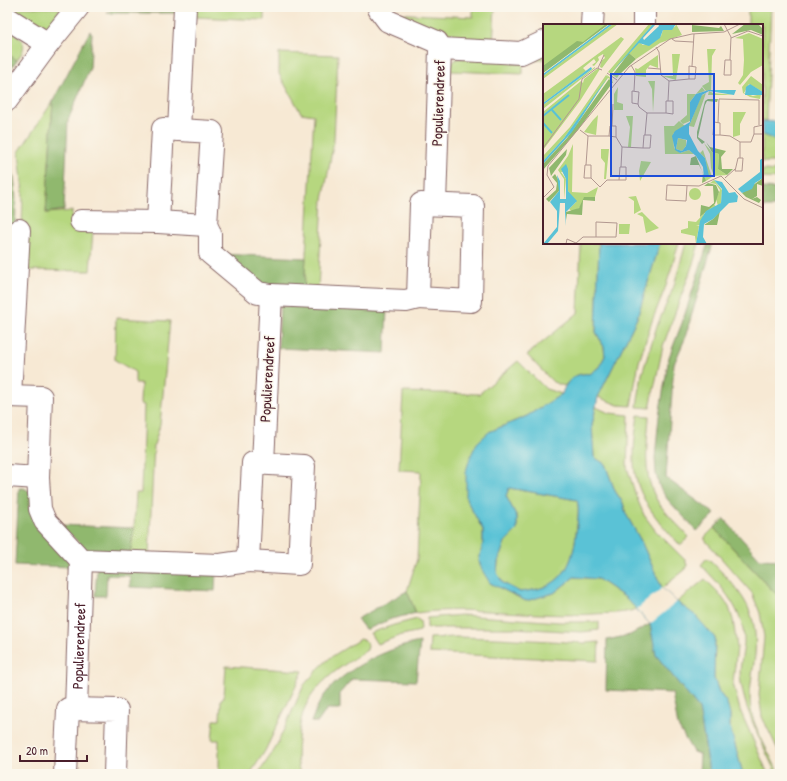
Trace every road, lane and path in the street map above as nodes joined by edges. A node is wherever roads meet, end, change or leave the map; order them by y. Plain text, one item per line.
1 (78, 7) edge
2 (185, 7) edge
3 (379, 7) edge
4 (593, 7) edge
5 (644, 7) edge
6 (7, 18) edge
7 (592, 24) edge
8 (644, 24) edge
9 (543, 42) edge
10 (48, 44) junction
11 (440, 49) junction
12 (7, 100) edge
13 (179, 130) junction
14 (435, 204) junction
15 (81, 221) dead end
16 (158, 222) junction
17 (206, 225) junction
18 (19, 230) dead end
19 (271, 295) junction
20 (418, 298) junction
21 (8, 396) edge
22 (263, 463) junction
23 (7, 476) edge
24 (38, 478) junction
25 (81, 560) junction
26 (248, 561) junction
27 (76, 709) junction
28 (65, 774) edge
29 (115, 774) edge

1 - 10 street
2 - 13 street
3 - 11 street, Populierendreef
4 - 7 street
5 - 8 street
6 - 10 street
9 - 11 street, Populierendreef
10 - 12 street
11 - 14 street, Populierendreef
13 - 16 street
13 - 17 street
14 - 20 street
14 - 20 street
15 - 16 street
16 - 17 street
17 - 19 street
18 - 21 street
19 - 20 street
19 - 22 street, Populierendreef
21 - 24 street
22 - 26 street
22 - 26 street
23 - 24 street
24 - 25 street
25 - 26 street
25 - 27 street, Populierendreef
27 - 28 street, Populierendreef
27 - 29 street, Populierendreef

